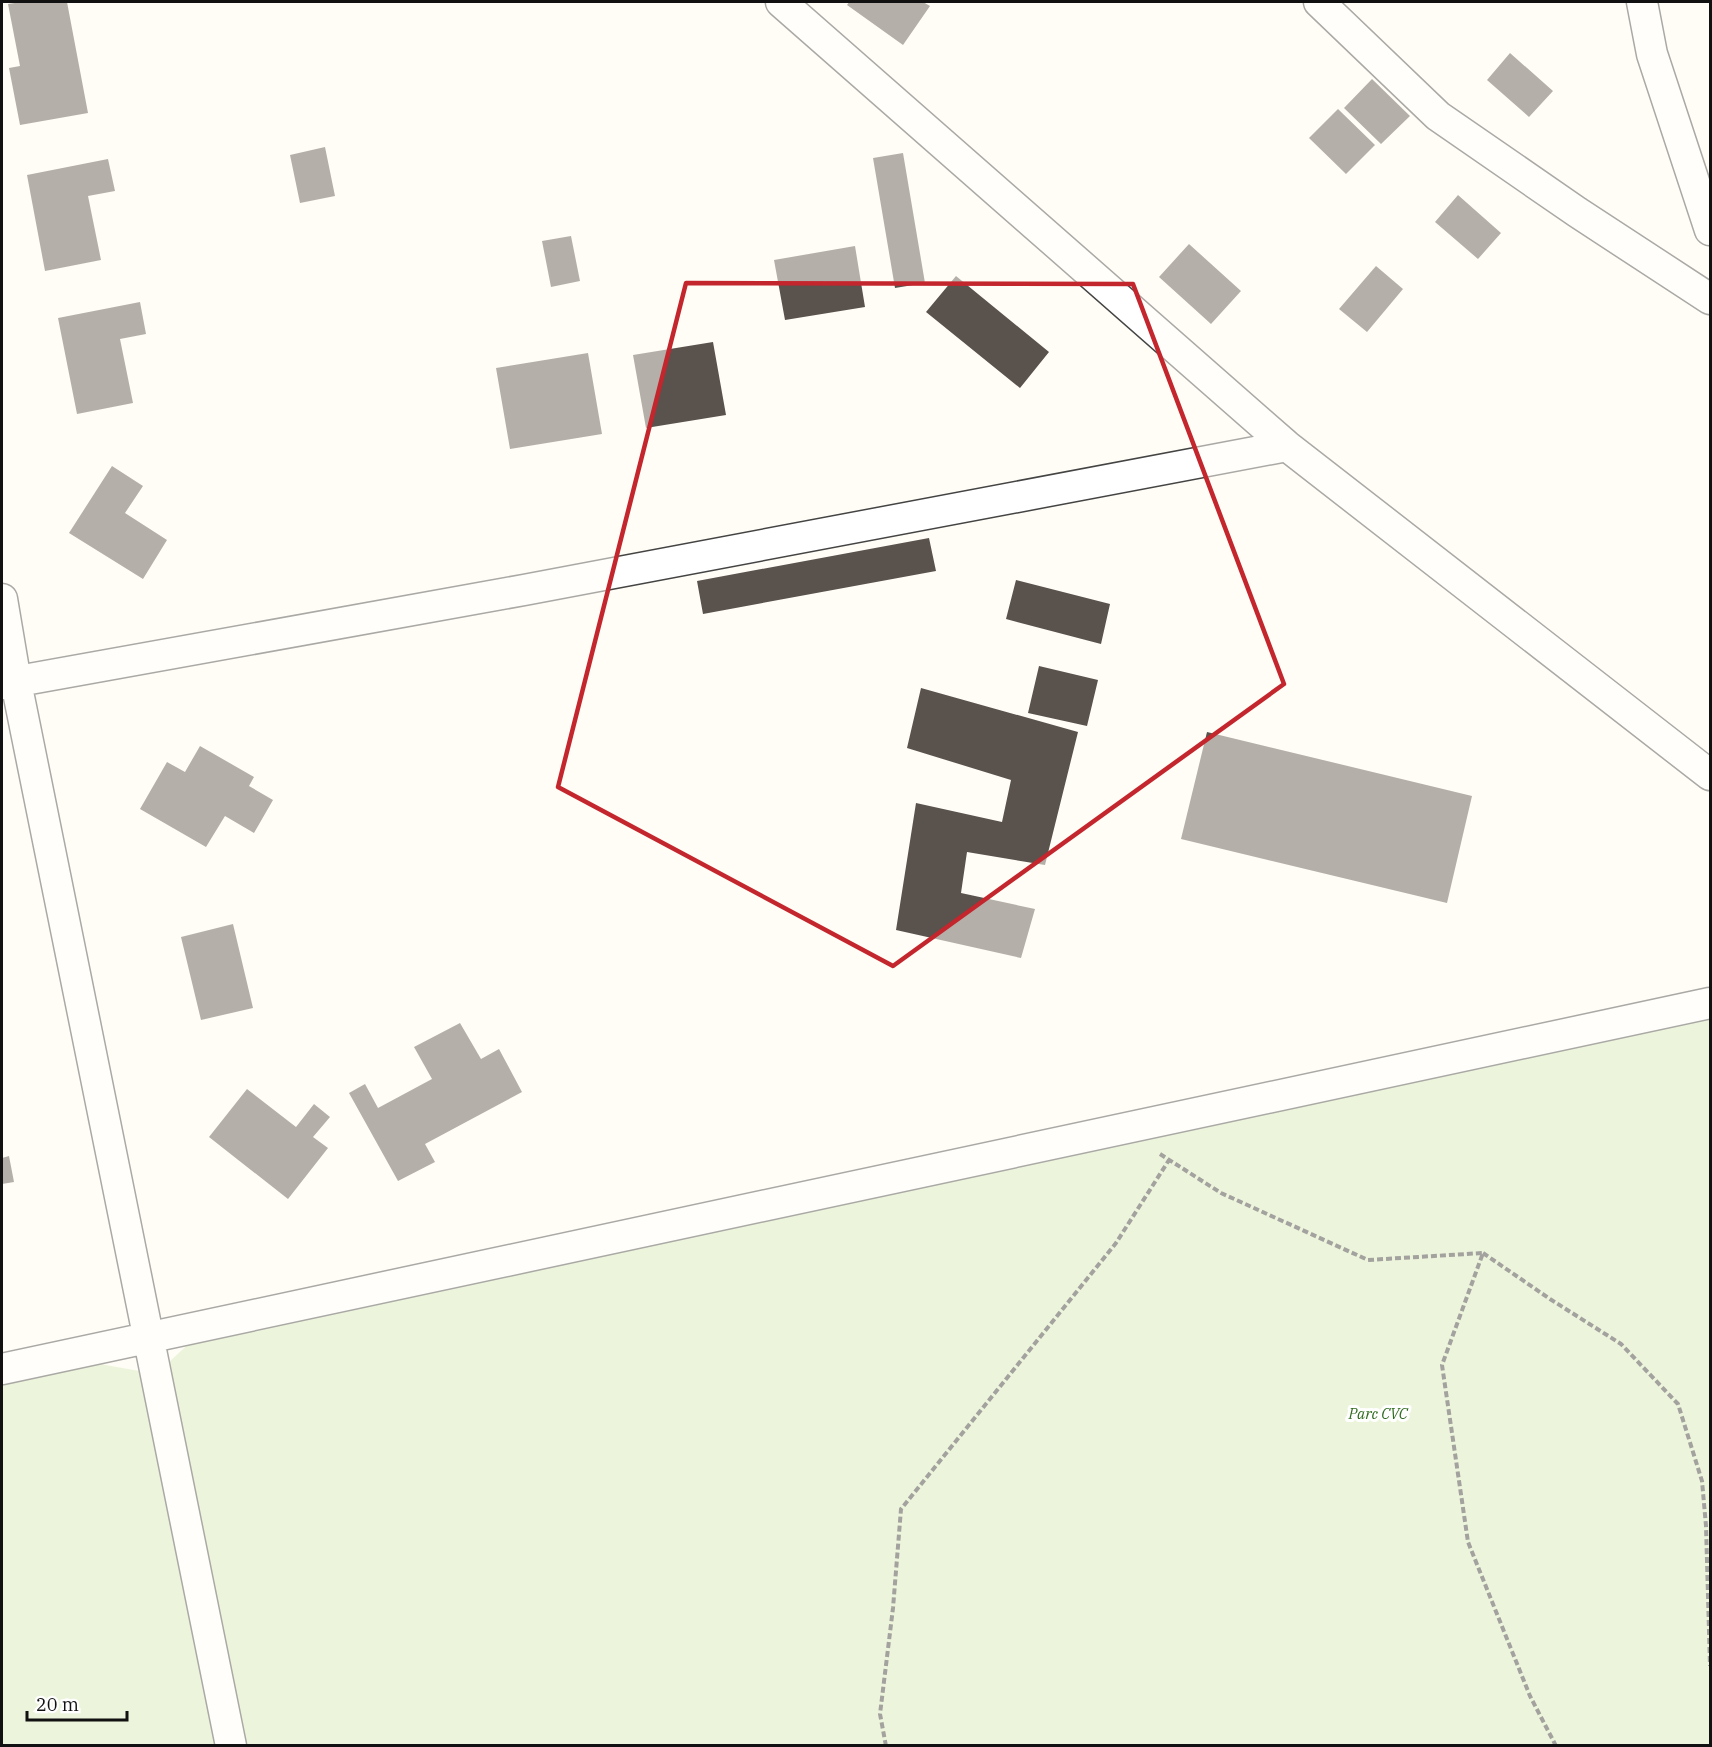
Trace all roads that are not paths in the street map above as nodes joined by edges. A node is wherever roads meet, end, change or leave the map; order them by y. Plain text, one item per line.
1 (781, 2) edge
2 (1319, 2) edge
3 (1642, 2) edge
4 (1710, 230) edge
5 (1710, 299) edge
6 (1287, 446) junction
7 (2, 598) edge
8 (9, 683) edge
9 (1710, 775) edge
10 (1710, 1003) edge
11 (149, 1338) junction
12 (2, 1369) edge
13 (231, 1746) edge

1 - 6 street
2 - 5 street
3 - 4 street
6 - 8 street
6 - 9 street
7 - 8 street
8 - 11 street
10 - 11 street
11 - 12 street
11 - 13 street

